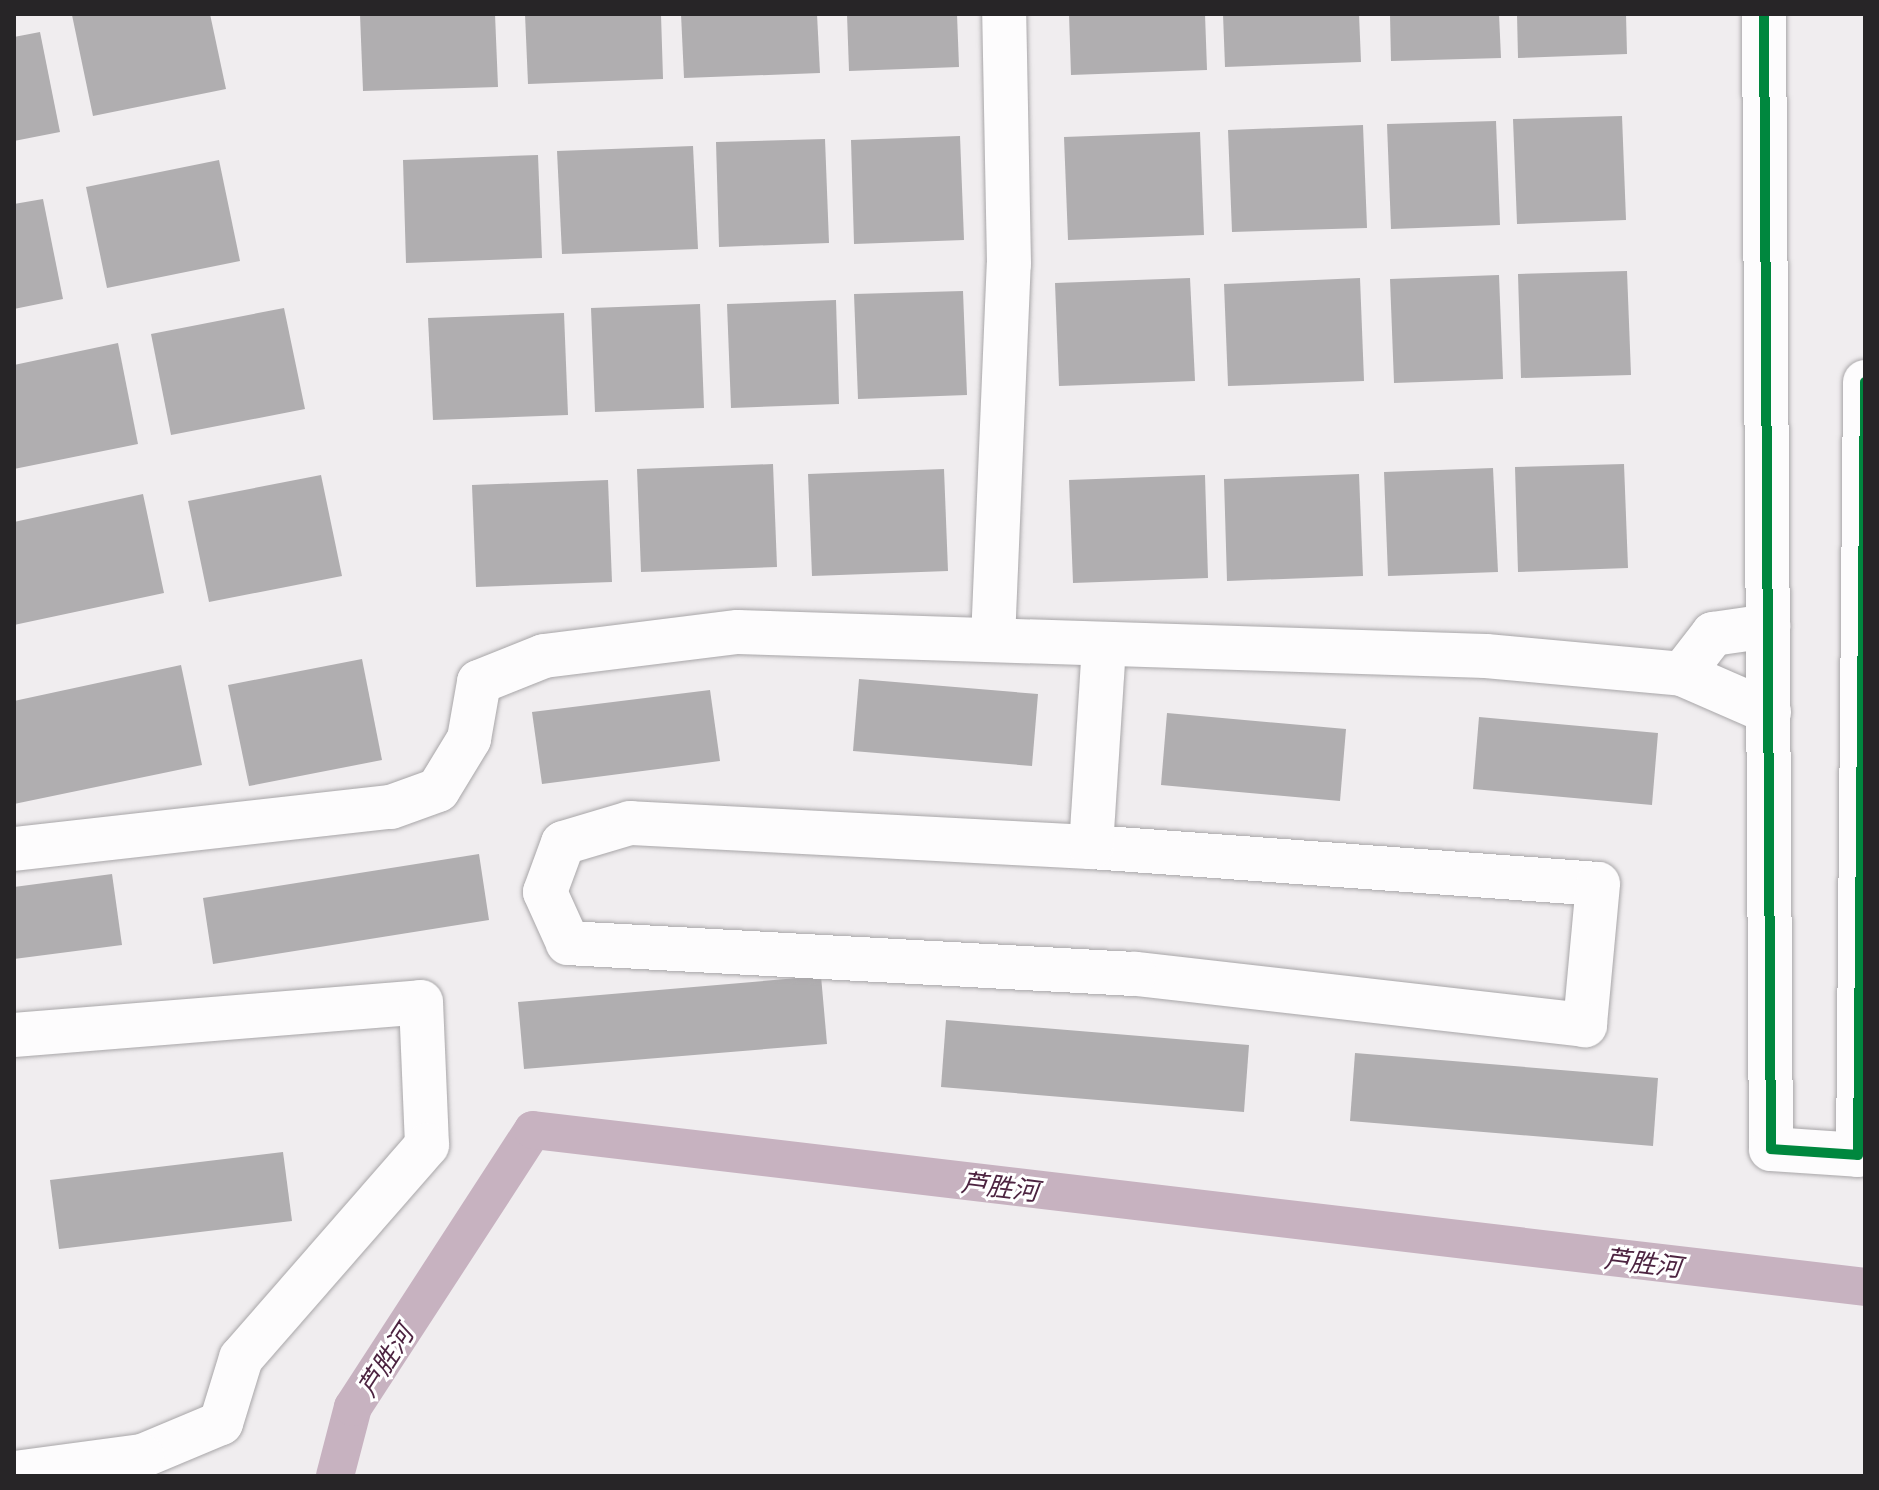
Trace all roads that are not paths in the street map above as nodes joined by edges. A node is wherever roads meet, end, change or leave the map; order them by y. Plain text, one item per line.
1 (1004, 14) edge
2 (1764, 14) edge
3 (1865, 382) edge
4 (1864, 535) edge
5 (1768, 626) junction
6 (993, 640) junction
7 (1104, 644) junction
8 (1682, 674) junction
9 (1769, 712) junction
10 (1091, 847) junction
11 (14, 849) edge
12 (14, 1035) edge
13 (14, 1473) edge

1 - 6 street
2 - 5 street
3 - 4 street
4 - 9 street
5 - 8 street
5 - 9 street
6 - 7 street
6 - 11 street
7 - 8 street
7 - 10 street
8 - 9 street
10 - 10 street
12 - 13 street

